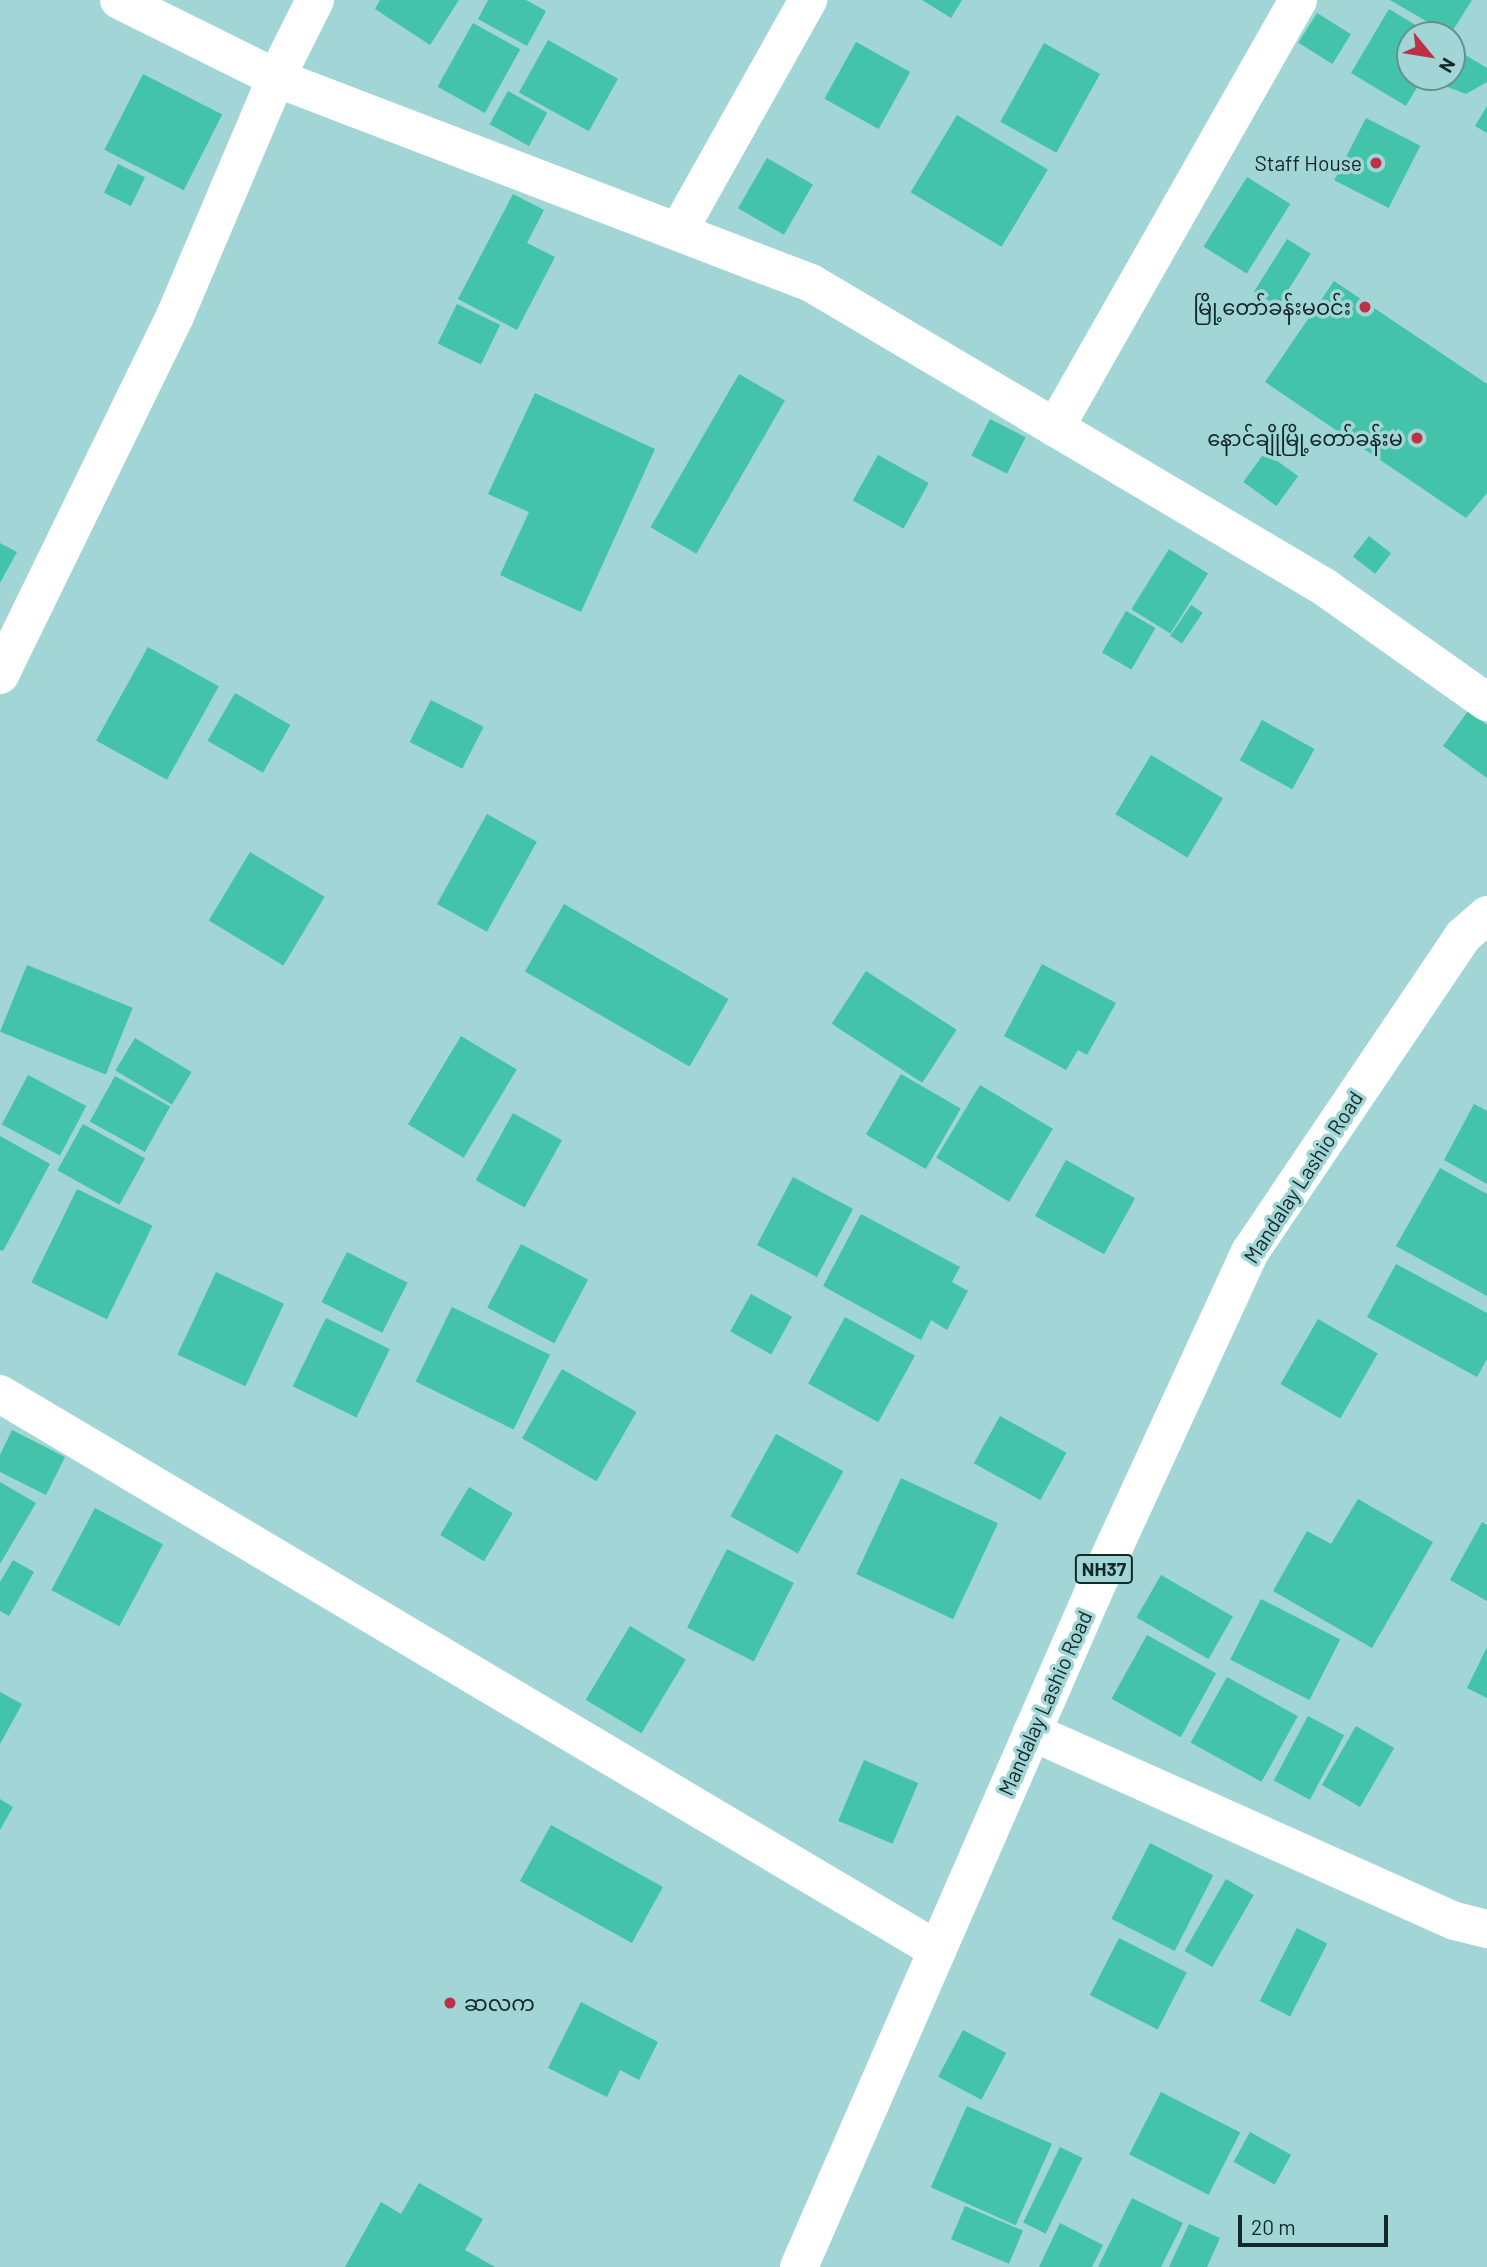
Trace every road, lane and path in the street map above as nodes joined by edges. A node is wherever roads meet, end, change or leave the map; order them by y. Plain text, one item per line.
1 (119, 0) edge
2 (315, 0) edge
3 (808, 0) edge
4 (1298, 0) edge
5 (276, 78) junction
6 (680, 230) junction
7 (1055, 428) junction
8 (0, 675) edge
9 (1487, 702) edge
10 (1487, 915) edge
11 (0, 1394) edge
12 (1032, 1732) junction
13 (1487, 1929) edge
14 (937, 1950) junction
15 (799, 2267) edge

1 - 5 main road
2 - 5 main road
3 - 6 main road
4 - 7 main road
5 - 6 main road
5 - 8 main road
6 - 7 main road
7 - 9 main road
10 - 12 main road, Mandalay Lashio Road / NH37
11 - 14 main road
12 - 13 main road
12 - 14 main road, Mandalay Lashio Road / NH37
14 - 15 main road, Mandalay Lashio Road / NH37

